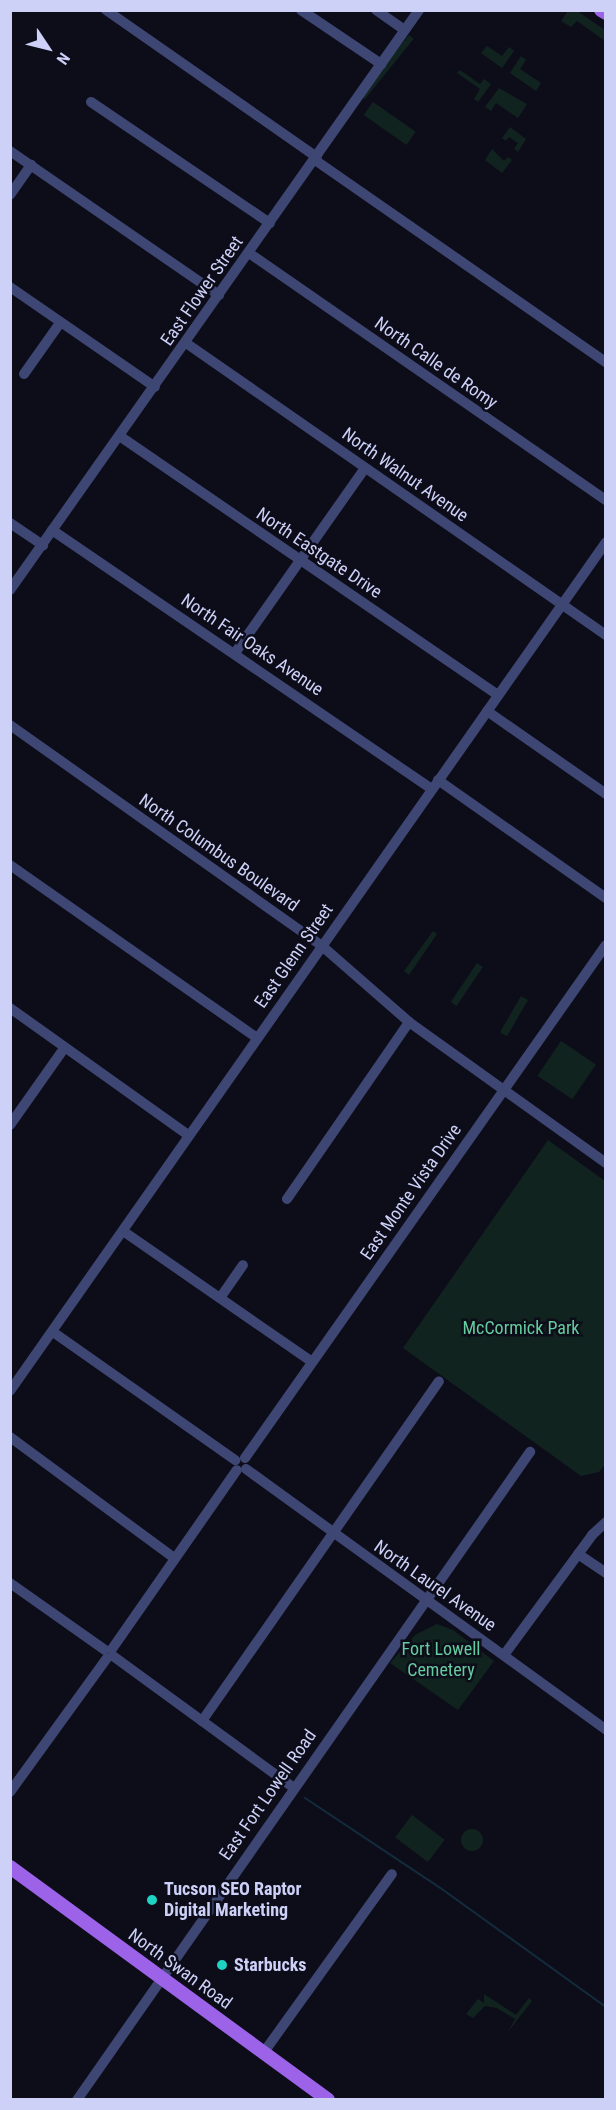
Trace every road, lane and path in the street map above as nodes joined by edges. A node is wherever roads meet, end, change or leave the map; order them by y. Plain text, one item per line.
1 (106, 10) edge
2 (301, 10) edge
3 (376, 10) edge
4 (419, 10) edge
5 (601, 10) edge
6 (606, 13) edge
7 (405, 30) junction
8 (381, 64) junction
9 (92, 102) dead end
10 (10, 151) edge
11 (316, 158) junction
12 (31, 165) junction
13 (10, 195) edge
14 (270, 223) junction
15 (249, 253) junction
16 (10, 287) edge
17 (219, 296) junction
18 (60, 323) junction
19 (186, 343) junction
20 (606, 362) edge
21 (24, 374) dead end
22 (155, 387) junction
23 (121, 437) junction
24 (365, 468) junction
25 (606, 500) edge
26 (10, 523) edge
27 (52, 530) junction
28 (606, 542) edge
29 (42, 545) junction
30 (299, 560) junction
31 (10, 590) edge
32 (562, 604) junction
33 (606, 635) edge
34 (235, 653) junction
35 (498, 695) junction
36 (487, 711) junction
37 (10, 725) edge
38 (438, 780) junction
39 (431, 789) junction
40 (606, 794) edge
41 (10, 865) edge
42 (606, 898) edge
43 (606, 945) edge
44 (322, 946) junction
45 (10, 1008) edge
46 (409, 1022) junction
47 (256, 1038) junction
48 (65, 1047) junction
49 (503, 1090) junction
50 (10, 1125) edge
51 (188, 1135) junction
52 (606, 1163) edge
53 (287, 1199) dead end
54 (123, 1231) junction
55 (243, 1265) dead end
56 (220, 1298) junction
57 (53, 1332) junction
58 (312, 1362) junction
59 (439, 1381) dead end
60 (10, 1391) edge
61 (10, 1437) edge
62 (530, 1452) dead end
63 (241, 1464) junction
64 (606, 1522) edge
65 (333, 1533) junction
66 (578, 1554) junction
67 (174, 1558) junction
68 (606, 1573) edge
69 (10, 1583) edge
70 (425, 1598) junction
71 (109, 1653) junction
72 (504, 1655) junction
73 (202, 1721) junction
74 (606, 1730) edge
75 (294, 1788) junction
76 (10, 1792) edge
77 (10, 1867) edge
78 (392, 1874) dead end
79 (162, 1978) junction
80 (264, 2052) junction
81 (77, 2100) edge
82 (328, 2100) edge

1 - 11 street
2 - 8 street
3 - 7 street
4 - 7 street, East Flower Street
5 - 6 main road
7 - 8 street, East Flower Street
8 - 11 street, East Flower Street
9 - 14 street
10 - 12 street
11 - 14 street, East Flower Street
11 - 20 street
12 - 13 street
12 - 17 street
14 - 15 street, East Flower Street
15 - 17 street, East Flower Street
15 - 25 street, North Calle de Romy
16 - 18 street
17 - 19 street, East Flower Street
18 - 21 street
18 - 22 street
19 - 22 street, East Flower Street
19 - 24 street, North Walnut Avenue
22 - 23 street, East Flower Street
23 - 27 street, East Flower Street
23 - 30 street, North Eastgate Drive
24 - 30 street
24 - 32 street, North Walnut Avenue
26 - 29 street
27 - 29 street, East Flower Street
27 - 34 street, North Fair Oaks Avenue
28 - 32 street, East Glenn Street
29 - 31 street, East Flower Street
30 - 34 street
30 - 35 street, North Eastgate Drive
32 - 33 street, North Walnut Avenue
32 - 35 street, East Glenn Street
34 - 39 street, North Fair Oaks Avenue
35 - 36 street, East Glenn Street
36 - 38 street, East Glenn Street
36 - 40 street
37 - 44 street, North Columbus Boulevard
38 - 39 street, East Glenn Street
38 - 42 street
39 - 44 street, East Glenn Street
41 - 47 street
43 - 49 street, East Monte Vista Drive
44 - 46 street, North Columbus Boulevard
44 - 47 street, East Glenn Street
45 - 48 street
46 - 49 street, North Columbus Boulevard
46 - 53 street
47 - 51 street, East Glenn Street
48 - 50 street
48 - 51 street
49 - 52 street, North Columbus Boulevard
49 - 58 street, East Monte Vista Drive
51 - 54 street, East Glenn Street
54 - 56 street
54 - 57 street, East Glenn Street
55 - 56 street
56 - 58 street
57 - 60 street, East Glenn Street
57 - 63 street, North Laurel Avenue
58 - 63 street, East Monte Vista Drive
59 - 65 street
61 - 67 street
62 - 70 street, East Fort Lowell Road
63 - 65 street, North Laurel Avenue
63 - 67 street, East Monte Vista Drive
64 - 66 street
65 - 70 street, North Laurel Avenue
65 - 73 street
66 - 68 street
66 - 72 street
67 - 71 street, East Monte Vista Drive
69 - 71 street
70 - 72 street, North Laurel Avenue
70 - 75 street, East Fort Lowell Road
71 - 73 street
71 - 76 street, East Monte Vista Drive
72 - 74 street, North Laurel Avenue
73 - 75 street
75 - 79 street, East Fort Lowell Road
77 - 79 main road, North Swan Road
78 - 80 street
79 - 80 main road, North Swan Road
79 - 81 street, East Fort Lowell Road
80 - 82 main road, North Swan Road

